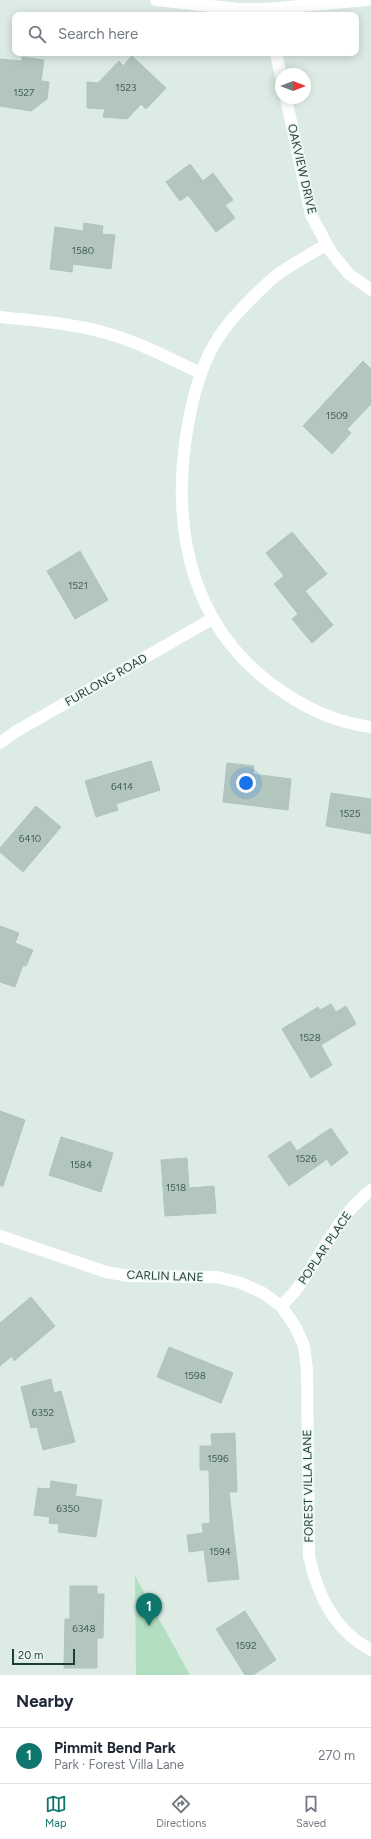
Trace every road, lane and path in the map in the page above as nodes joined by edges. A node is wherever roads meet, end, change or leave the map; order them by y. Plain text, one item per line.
1 (156, 0) edge
2 (367, 0) edge
3 (267, 12) edge
4 (277, 56) edge
5 (279, 68) edge
6 (287, 104) edge
7 (326, 245) junction
8 (371, 290) edge
9 (0, 317) edge
10 (201, 374) junction
11 (212, 619) junction
12 (371, 727) edge
13 (0, 743) edge
14 (371, 1190) edge
15 (0, 1236) edge
16 (280, 1306) junction
17 (371, 1650) edge

1 - 3 street
2 - 3 street
4 - 5 street
6 - 7 street, OAKVIEW DRIVE
7 - 8 street, OAKVIEW DRIVE
7 - 10 street
9 - 10 street
10 - 11 street
11 - 12 street
11 - 13 street, FURLONG ROAD
14 - 16 street, POPLAR PLACE
15 - 16 street, CARLIN LANE
16 - 17 street, FOREST VILLA LANE

